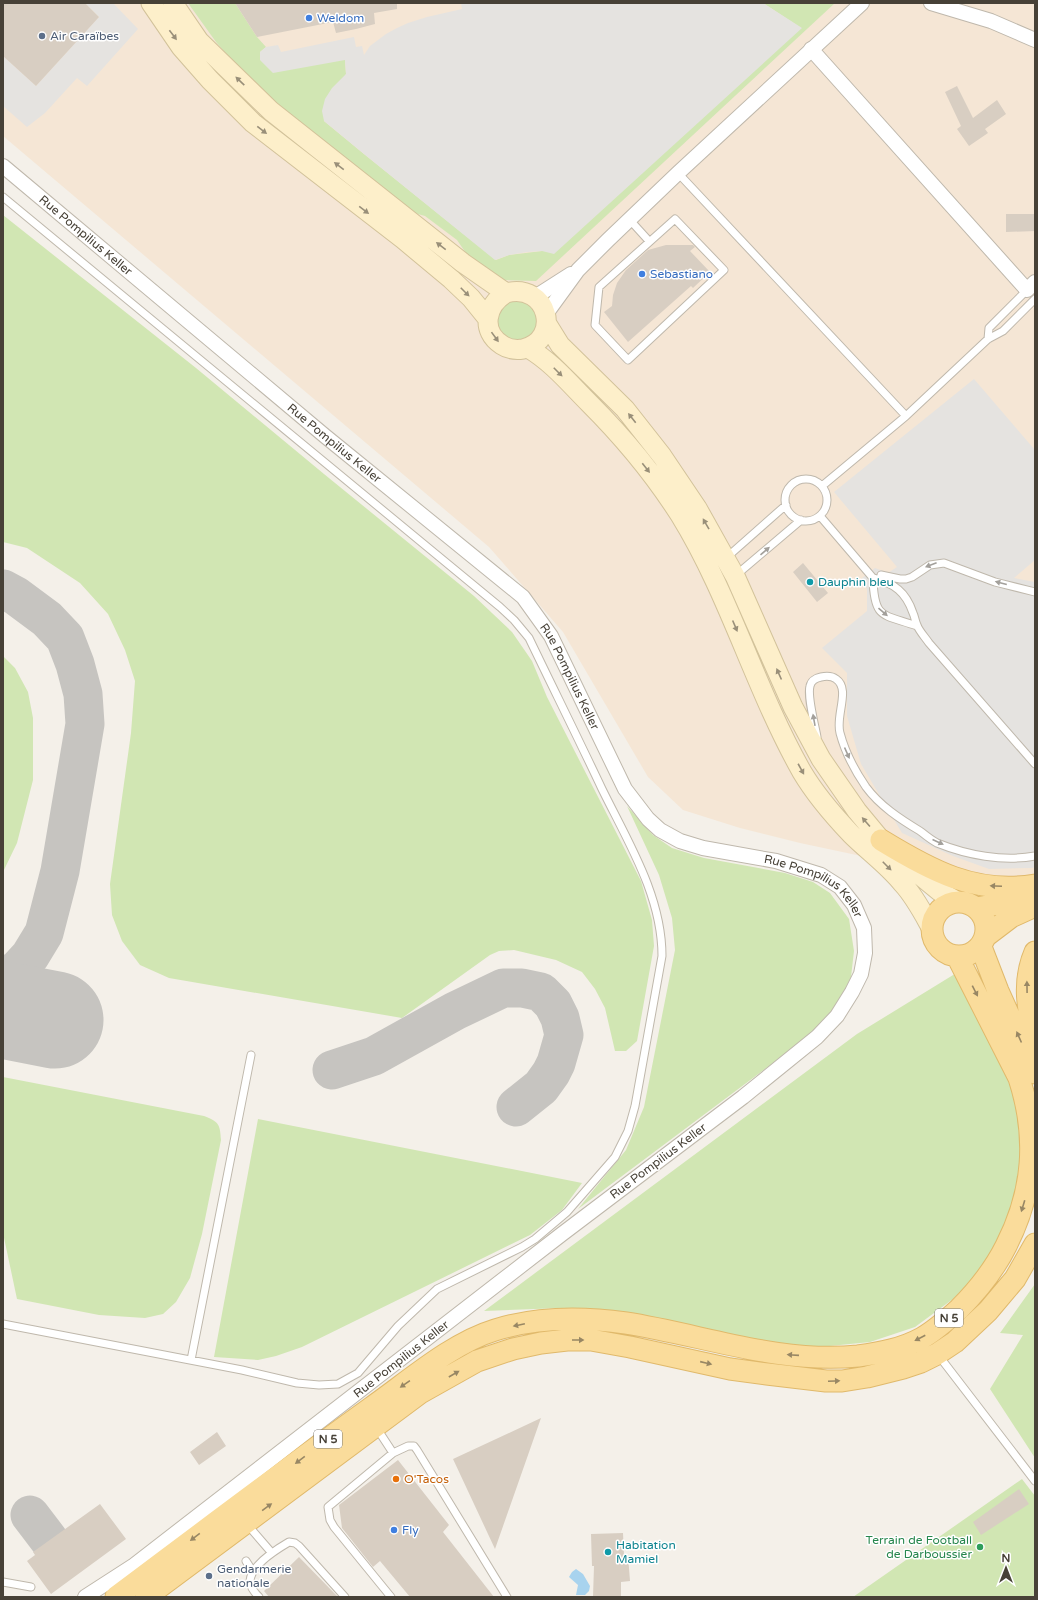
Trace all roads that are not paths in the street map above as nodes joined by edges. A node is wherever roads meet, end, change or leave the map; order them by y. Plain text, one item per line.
1 (151, 3) edge
2 (173, 3) edge
3 (862, 3) edge
4 (931, 3) edge
5 (1035, 40) edge
6 (811, 49) junction
7 (3, 166) edge
8 (678, 173) junction
9 (3, 197) edge
10 (629, 219) junction
11 (650, 242) junction
12 (578, 270) junction
13 (1032, 290) edge
14 (506, 293) junction
15 (535, 297) junction
16 (488, 319) junction
17 (546, 319) junction
18 (988, 338) junction
19 (528, 348) junction
20 (906, 416) junction
21 (822, 486) junction
22 (786, 505) junction
23 (820, 516) junction
24 (801, 520) junction
25 (718, 565) junction
26 (867, 571) junction
27 (873, 578) junction
28 (727, 583) junction
29 (1035, 592) edge
30 (917, 626) junction
31 (821, 759) junction
32 (1035, 764) edge
33 (881, 840) junction
34 (1035, 856) edge
35 (1035, 885) edge
36 (1035, 894) edge
37 (968, 905) junction
38 (1035, 906) edge
39 (932, 929) junction
40 (983, 941) junction
41 (1035, 952) edge
42 (957, 956) junction
43 (1035, 1040) edge
44 (251, 1055) dead end
45 (1035, 1073) edge
46 (1035, 1244) edge
47 (3, 1324) edge
48 (937, 1354) junction
49 (191, 1360) junction
50 (376, 1427) junction
51 (393, 1453) junction
52 (1035, 1481) edge
53 (246, 1523) junction
54 (271, 1552) junction
55 (246, 1561) dead end
56 (253, 1572) junction
57 (3, 1582) edge
58 (31, 1587) dead end
59 (85, 1597) edge
60 (116, 1597) edge
61 (146, 1597) edge
62 (259, 1597) edge
63 (345, 1597) edge
64 (391, 1597) edge
65 (507, 1597) edge

1 -> 16 main road
14 -> 2 main road
3 - 6 street
4 - 5 street
6 - 8 street
6 - 13 street
7 - 59 street, Rue Pompilius Keller
8 - 10 street
8 - 20 lane
9 - 49 lane
10 - 11 lane
10 - 12 street
11 - 11 lane
12 - 15 street
12 - 17 street
13 - 18 lane
13 - 18 lane
14 - 15 main road
14 - 16 main road
15 - 17 main road
16 -> 19 main road
17 - 19 main road
25 -> 17 main road
18 - 20 lane
19 -> 25 main road
20 - 21 lane
21 - 22 lane
21 - 23 lane
22 - 24 lane
22 - 25 lane
23 - 24 lane
23 - 26 lane
28 -> 24 lane
25 - 28 main road
26 - 27 lane
29 -> 26 lane
27 - 30 lane
27 -> 30 lane
31 -> 28 main road
28 -> 39 main road
30 - 32 lane
33 -> 31 main road
31 -> 34 lane
35 -> 33 main road
33 - 37 main road
36 - 37 main road
37 - 39 main road
37 - 40 main road
38 - 40 main road
39 - 42 main road
40 - 42 main road
45 -> 40 main road
43 -> 41 main road
42 -> 60 main road, N 5
44 - 49 lane
46 - 48 main road, N 5
47 - 49 lane
50 -> 48 main road, N 5
48 - 52 lane
50 - 51 lane
53 -> 50 main road, N 5
51 - 64 lane
51 - 65 lane
53 - 54 lane
53 - 61 main road, N 5
54 - 56 lane
54 - 63 lane
55 - 56 lane
56 - 62 lane
57 - 58 lane

